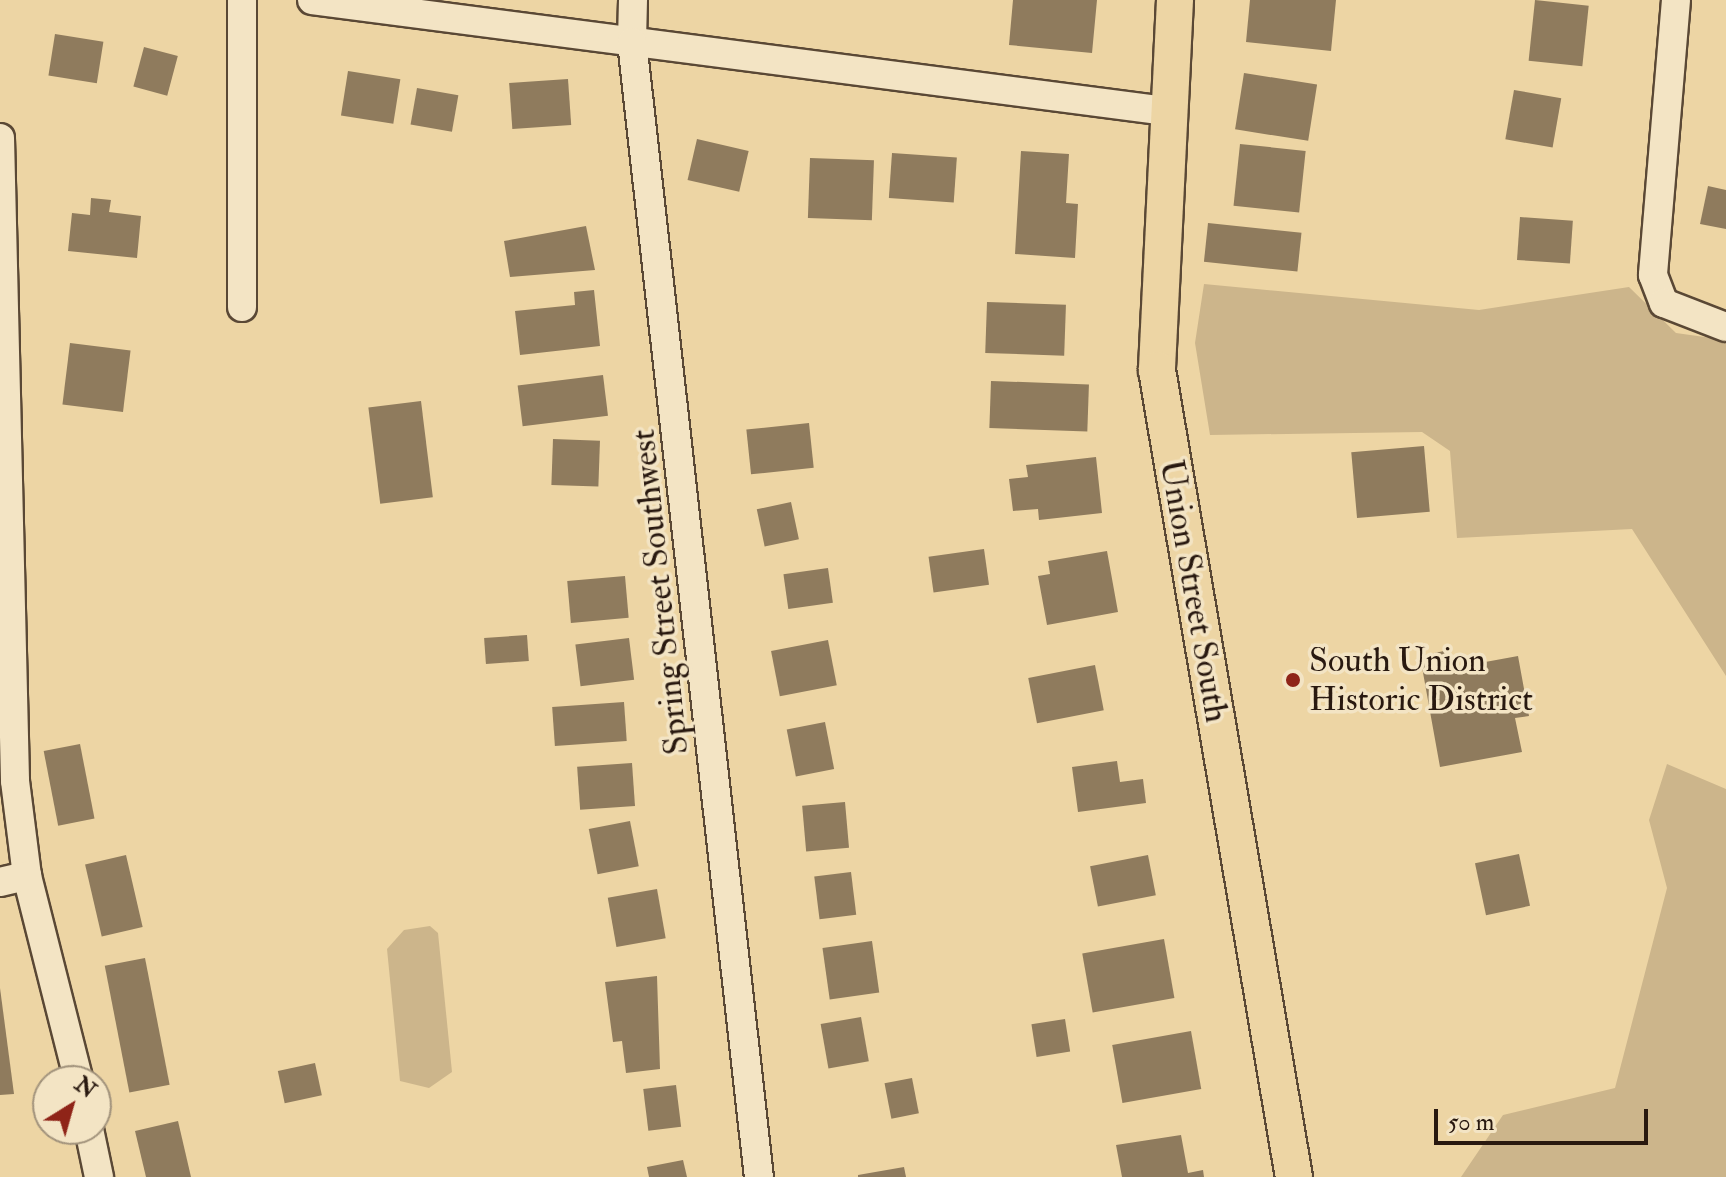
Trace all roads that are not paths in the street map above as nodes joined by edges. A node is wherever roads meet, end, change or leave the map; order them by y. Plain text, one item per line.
1 (242, 0) edge
2 (312, 0) edge
3 (633, 0) edge
4 (1175, 0) edge
5 (1676, 0) edge
6 (632, 42) junction
7 (1167, 111) junction
8 (0, 138) edge
9 (242, 307) dead end
10 (1726, 327) edge
11 (14, 879) edge
12 (74, 1065) edge
13 (92, 1145) edge
14 (99, 1177) edge
15 (759, 1177) edge
16 (1294, 1177) edge

1 - 9 street
2 - 6 street
3 - 6 street, Spring Street Southwest
4 - 7 main road, Union Street South
5 - 10 street
6 - 7 street
6 - 15 street, Spring Street Southwest
7 - 16 main road, Union Street South
8 - 11 street
11 - 12 street
13 - 14 street

